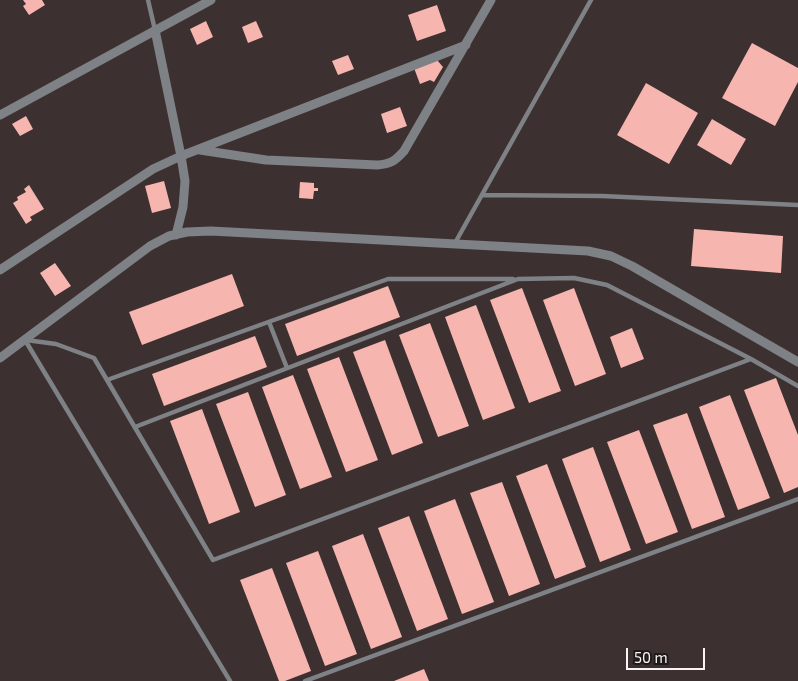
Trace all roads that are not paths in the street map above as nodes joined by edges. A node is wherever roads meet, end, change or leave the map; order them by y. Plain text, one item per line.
1 (148, 0) edge
2 (211, 0) edge
3 (491, 0) edge
4 (591, 0) edge
5 (155, 30) junction
6 (466, 44) junction
7 (0, 115) edge
8 (198, 149) junction
9 (181, 156) junction
10 (482, 195) junction
11 (798, 205) edge
12 (176, 235) junction
13 (454, 244) junction
14 (0, 270) edge
15 (518, 279) junction
16 (269, 322) junction
17 (25, 340) junction
18 (0, 358) edge
19 (751, 359) junction
20 (798, 362) edge
21 (287, 368) junction
22 (107, 380) junction
23 (798, 386) edge
24 (134, 427) junction
25 (798, 499) edge
26 (230, 681) edge
27 (305, 681) edge

1 - 5 lane
2 - 5 street
3 - 6 street
4 - 10 lane
5 - 7 street
5 - 9 street
6 - 8 street
6 - 8 street
8 - 9 street
9 - 12 street
9 - 14 street
10 - 11 lane
10 - 13 lane
12 - 13 street
12 - 17 street
13 - 20 street
15 - 16 lane
15 - 19 lane
15 - 21 lane
16 - 21 lane
16 - 22 lane
17 - 18 street
17 - 22 lane
17 - 26 lane
19 - 23 lane
19 - 24 lane
21 - 24 lane
22 - 24 lane
25 - 27 lane

